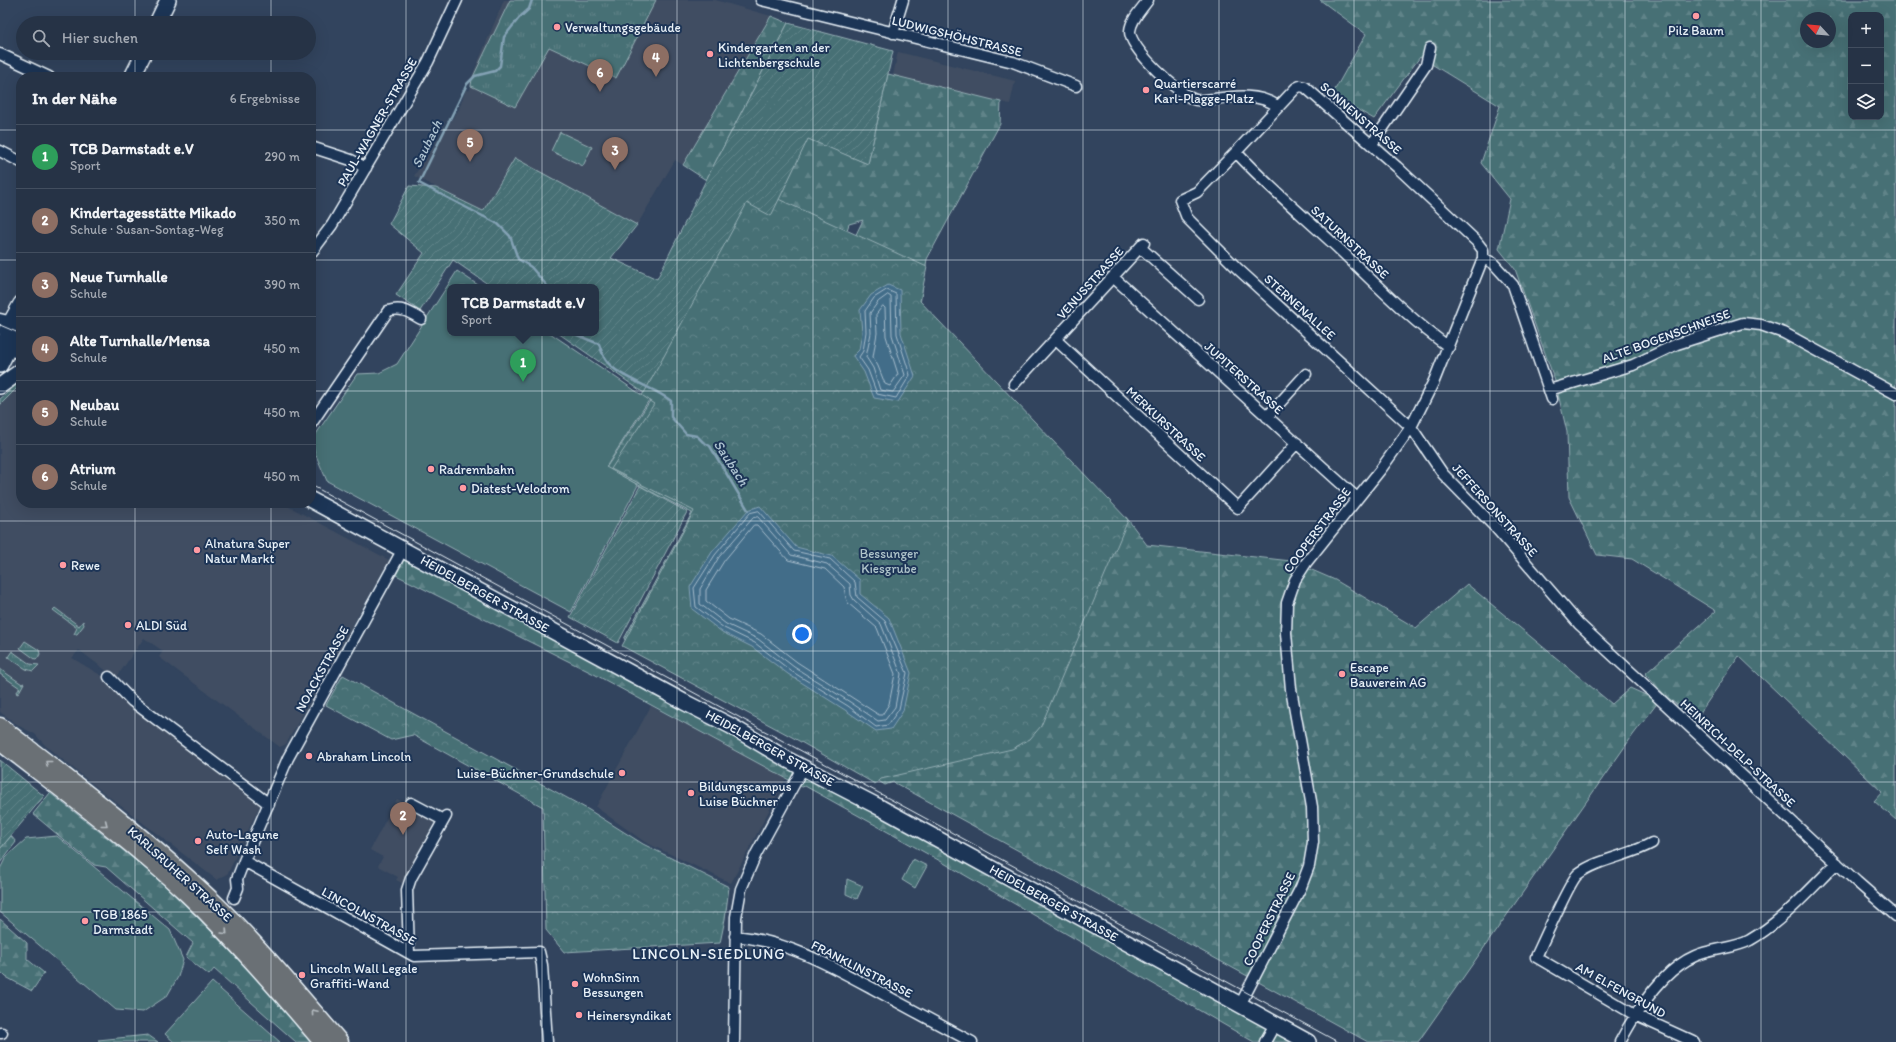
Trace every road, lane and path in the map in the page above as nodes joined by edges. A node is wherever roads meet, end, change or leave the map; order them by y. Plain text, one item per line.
1 (168, 0) edge
2 (457, 0) edge
3 (761, 0) edge
4 (902, 0) edge
5 (1148, 0) edge
6 (161, 16) edge
7 (893, 33) junction
8 (1430, 48) dead end
9 (0, 54) edge
10 (141, 60) edge
11 (38, 72) edge
12 (135, 72) edge
13 (1076, 86) dead end
14 (1278, 107) junction
15 (1372, 144) junction
16 (316, 149) edge
17 (0, 151) edge
18 (1236, 152) junction
19 (16, 159) edge
20 (366, 168) junction
21 (1180, 200) joint
22 (316, 246) edge
23 (1483, 258) junction
24 (1113, 277) junction
25 (1198, 299) dead end
26 (16, 318) edge
27 (421, 319) dead end
28 (11, 333) edge
29 (1056, 340) junction
30 (1449, 347) junction
31 (0, 366) edge
32 (1306, 374) dead end
33 (16, 375) edge
34 (1014, 384) dead end
35 (0, 386) edge
36 (1896, 394) edge
37 (316, 417) edge
38 (1267, 417) junction
39 (1411, 427) junction
40 (1296, 443) junction
41 (1357, 498) junction
42 (316, 503) edge
43 (403, 549) junction
44 (1564, 608) joint
45 (109, 677) dead end
46 (0, 726) edge
47 (0, 742) edge
48 (803, 768) junction
49 (411, 803) dead end
50 (269, 804) junction
51 (1652, 843) dead end
52 (244, 861) junction
53 (1837, 863) junction
54 (234, 898) dead end
55 (1896, 916) edge
56 (736, 936) junction
57 (409, 953) junction
58 (1240, 1005) junction
59 (1635, 1015) junction
60 (1275, 1024) junction
61 (322, 1042) edge
62 (340, 1042) edge
63 (546, 1042) edge
64 (734, 1042) edge
65 (972, 1042) edge
66 (1265, 1042) edge
67 (1308, 1042) edge
68 (1620, 1042) edge
69 (1694, 1042) edge

1 - 6 street
2 - 20 street, PAUL-WAGNER-STRASSE
3 - 7 street, LUDWIGSHÖHSTRASSE
4 - 7 street
5 - 14 street
7 - 13 street, LUDWIGSHÖHSTRASSE
8 - 15 street
9 - 11 street
10 - 12 street
14 - 15 street, SONNENSTRASSE
14 - 18 street, SONNENSTRASSE
15 - 23 street, SONNENSTRASSE
16 - 20 street
17 - 19 street
18 - 21 street, SONNENSTRASSE
18 - 30 street, SATURNSTRASSE
20 - 22 street, PAUL-WAGNER-STRASSE
21 - 39 street, STERNENALLEE
23 - 30 street, COOPERSTRASSE
23 - 36 street, ALTE BOGENSCHNEISE
24 - 25 street, VENUSSTRASSE
24 - 29 street, VENUSSTRASSE
24 - 38 street, JUPITERSTRASSE
26 - 28 street
27 - 37 street
28 - 31 street
29 - 34 street
29 - 40 street, MERKURSTRASSE
30 - 39 street, COOPERSTRASSE
32 - 38 street
33 - 35 street
38 - 40 street, JUPITERSTRASSE
39 - 41 street, COOPERSTRASSE
39 - 44 street, JEFFERSONSTRASSE
40 - 41 street, JUPITERSTRASSE
41 - 58 street, COOPERSTRASSE
42 - 43 street, HEIDELBERGER STRASSE
43 - 48 street, HEIDELBERGER STRASSE
43 - 50 street, NOACKSTRASSE
44 - 53 street, HEINRICH-DELP-STRASSE
45 - 50 street
62 -> 46 main road, KARLSRUHER STRASSE
47 -> 61 main road, KARLSRUHER STRASSE
48 - 56 street
48 - 58 street, HEIDELBERGER STRASSE
49 - 57 street
50 - 52 street, NOACKSTRASSE
51 - 59 street, AM ELFENGRUND
52 - 54 street, NOACKSTRASSE
52 - 57 street, LINCOLNSTRASSE
53 - 55 street, HEINRICH-DELP-STRASSE
53 - 59 street
56 - 64 street
56 - 65 street, FRANKLINSTRASSE
57 - 63 street, LINCOLNSTRASSE
58 - 60 street, HEIDELBERGER STRASSE
59 - 68 street
59 - 69 street, AM ELFENGRUND
60 - 66 street
60 - 67 street, HEIDELBERGER STRASSE

